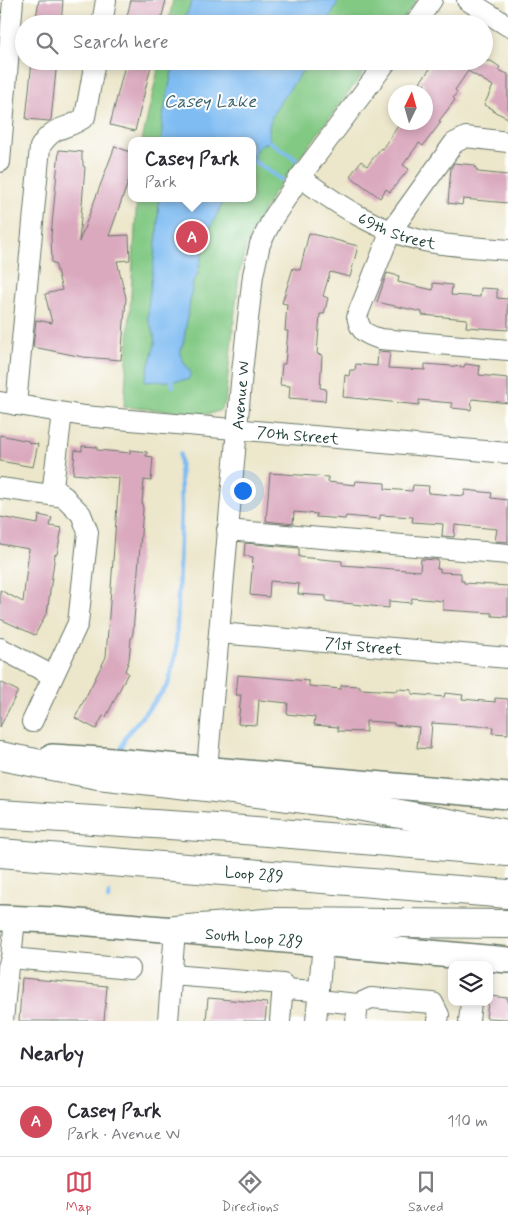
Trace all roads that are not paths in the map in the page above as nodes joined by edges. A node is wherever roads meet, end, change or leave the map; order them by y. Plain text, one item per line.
1 (13, 0) edge
2 (106, 0) edge
3 (432, 0) edge
4 (467, 0) edge
5 (104, 15) edge
6 (421, 15) edge
7 (491, 15) edge
8 (493, 16) edge
9 (508, 26) edge
10 (93, 70) edge
11 (379, 70) edge
12 (508, 142) edge
13 (0, 162) edge
14 (300, 177) junction
15 (391, 231) junction
16 (508, 250) edge
17 (508, 350) edge
18 (8, 404) edge
19 (62, 413) junction
20 (236, 430) junction
21 (508, 453) edge
22 (0, 488) edge
23 (65, 497) junction
24 (227, 530) junction
25 (508, 554) edge
26 (219, 633) junction
27 (0, 648) edge
28 (508, 658) edge
29 (53, 676) junction
30 (32, 722) dead end
31 (0, 755) edge
32 (207, 769) junction
33 (508, 796) edge
34 (0, 814) edge
35 (508, 834) edge
36 (508, 852) edge
37 (0, 853) edge
38 (508, 894) edge
39 (8, 918) edge
40 (508, 924) edge
41 (175, 930) junction
42 (323, 943) junction
43 (11, 958) junction
44 (508, 960) edge
45 (475, 961) edge
46 (130, 969) dead end
47 (172, 975) junction
48 (282, 989) junction
49 (318, 995) junction
50 (471, 1006) edge
51 (357, 1013) edge
52 (3, 1021) edge
53 (168, 1021) edge
54 (280, 1021) edge
55 (316, 1021) edge
56 (438, 1021) edge
57 (469, 1021) edge

1 - 13 street
2 - 5 street
3 - 6 street
4 - 7 street
8 - 9 street
10 - 18 street
11 - 14 street, Avenue W
12 - 15 street
14 - 15 street, 69th Street
14 - 20 street, Avenue W
15 - 16 street, 69th Street
15 - 17 street
18 - 19 street, 70th Street
19 - 20 street, 70th Street
19 - 23 street
20 - 21 street, 70th Street
20 - 24 street, Avenue W
22 - 23 street
23 - 29 street
24 - 25 street
24 - 26 street, Avenue W
26 - 28 street, 71st Street
26 - 32 street, Avenue W
27 - 29 street
29 - 30 street
31 - 32 main road
31 - 35 highway
32 - 33 main road
34 - 36 highway
37 - 38 highway, Loop 289
39 - 41 main road, South Loop 289
39 - 43 street
40 - 41 highway
41 - 42 main road, South Loop 289
41 - 47 street
42 - 45 main road, South Loop 289
42 - 49 street
43 - 46 street
43 - 52 street
44 - 45 main road, South Loop 289
47 - 48 street
47 - 53 street
48 - 49 street
48 - 54 street
49 - 51 street
49 - 55 street
50 - 57 street
51 - 56 street

